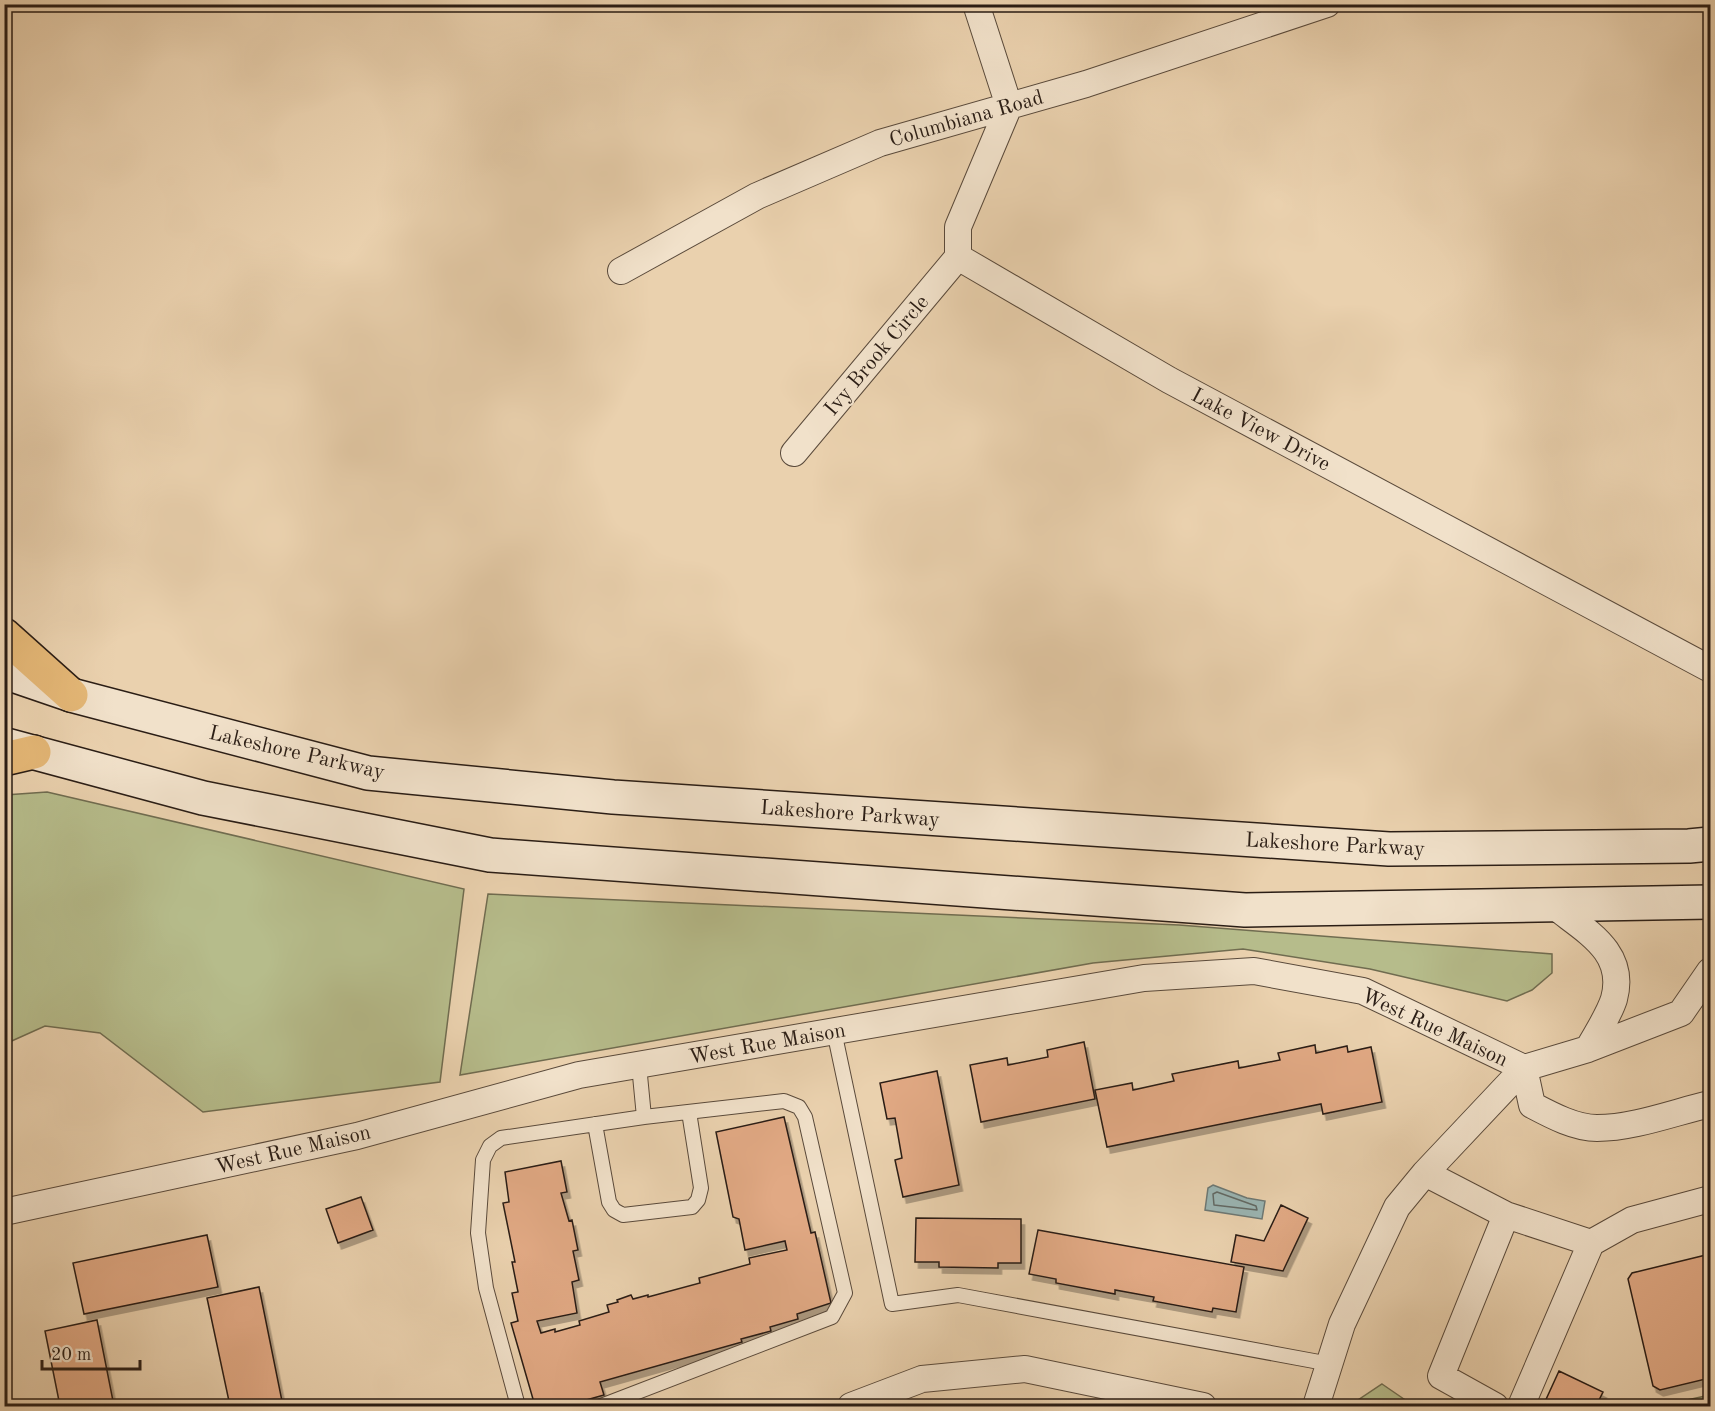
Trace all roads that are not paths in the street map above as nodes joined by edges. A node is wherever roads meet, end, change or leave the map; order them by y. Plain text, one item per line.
1 (976, 4) edge
2 (1327, 4) edge
3 (1010, 106) junction
4 (958, 257) junction
5 (621, 271) dead end
6 (794, 453) dead end
7 (4, 634) edge
8 (1710, 669) edge
9 (4, 672) edge
10 (71, 695) junction
11 (14, 752) edge
12 (1710, 844) edge
13 (1710, 902) edge
14 (1553, 905) junction
15 (1710, 971) edge
16 (834, 1031) junction
17 (1588, 1049) junction
18 (639, 1065) junction
19 (1524, 1068) junction
20 (1710, 1104) edge
21 (689, 1112) junction
22 (644, 1117) junction
23 (595, 1124) junction
24 (1425, 1173) junction
25 (1710, 1199) edge
26 (4, 1212) edge
27 (1506, 1215) junction
28 (1591, 1244) junction
29 (1330, 1364) junction
30 (518, 1407) edge
31 (601, 1407) edge
32 (851, 1407) edge
33 (1203, 1407) edge
34 (1316, 1407) edge
35 (1495, 1407) edge
36 (1521, 1407) edge

1 - 3 street
2 - 3 street, Columbiana Road
3 - 4 street
3 - 5 street, Columbiana Road
4 - 6 street, Ivy Brook Circle
4 - 8 street, Lake View Drive
7 - 10 highway
9 - 10 main road, Lakeshore Parkway
10 - 12 main road, Lakeshore Parkway
11 - 14 main road
13 - 14 main road
14 - 17 street
15 - 17 street
16 - 18 street, West Rue Maison
16 - 19 street, West Rue Maison
16 - 29 lane
17 - 19 street
18 - 22 lane
18 - 26 street, West Rue Maison
19 - 20 street
19 - 24 street
21 - 22 lane
21 - 23 lane
21 - 31 lane
22 - 23 lane
23 - 30 lane
24 - 27 street
24 - 29 street
25 - 28 street
27 - 28 street
27 - 35 street
28 - 36 street
29 - 34 street
32 - 33 street

